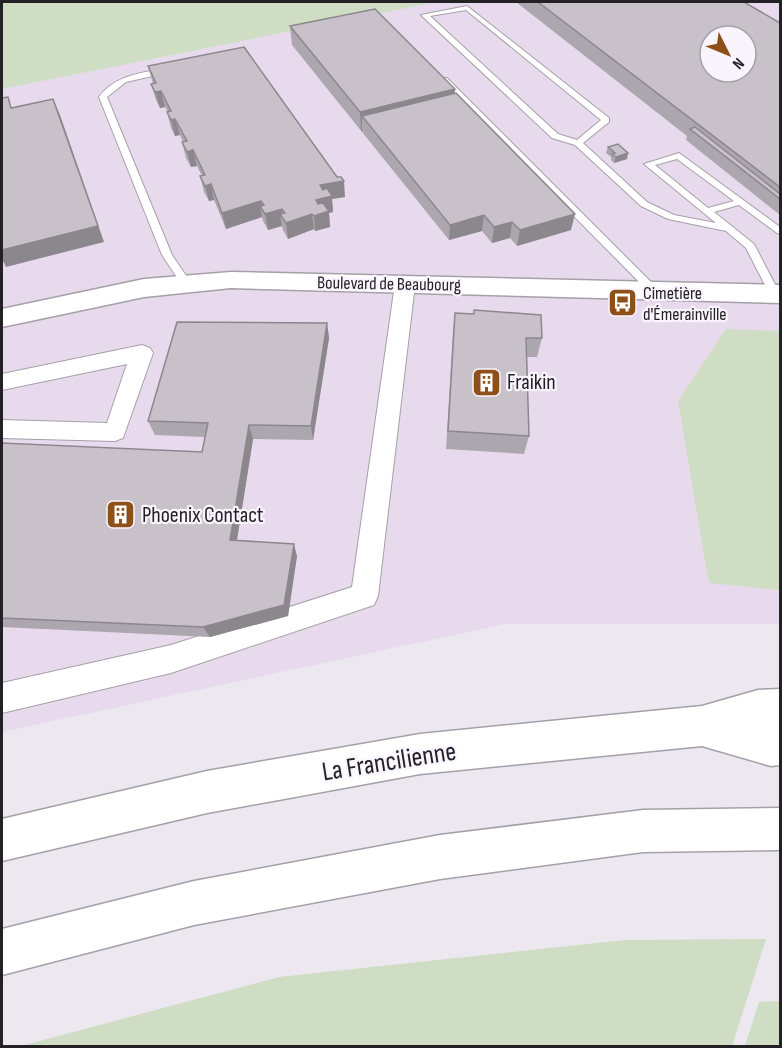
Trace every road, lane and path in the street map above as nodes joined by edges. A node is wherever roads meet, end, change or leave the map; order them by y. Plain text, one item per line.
1 (175, 68) edge
2 (434, 71) edge
3 (578, 143) junction
4 (741, 202) junction
5 (706, 211) junction
6 (729, 229) junction
7 (780, 231) edge
8 (186, 283) junction
9 (405, 284) junction
10 (652, 290) junction
11 (778, 294) edge
12 (2, 318) edge
13 (2, 382) edge
14 (2, 429) edge
15 (2, 698) edge
16 (780, 708) edge
17 (702, 726) junction
18 (780, 745) edge
19 (780, 829) edge
20 (2, 840) edge
21 (2, 952) edge

1 - 8 lane
2 - 10 lane
3 - 3 lane
3 - 6 lane
4 - 5 lane
4 - 5 lane
4 - 7 lane
5 - 6 lane
6 - 11 lane
8 - 9 main road, Boulevard de Beaubourg
8 - 12 main road, Boulevard de Beaubourg
9 - 10 main road, Boulevard de Beaubourg
9 - 15 street
10 - 11 main road, Boulevard de Beaubourg
13 - 14 street
16 - 17 main road
17 - 18 main road, La Francilienne
17 - 20 main road, La Francilienne
19 - 21 main road

